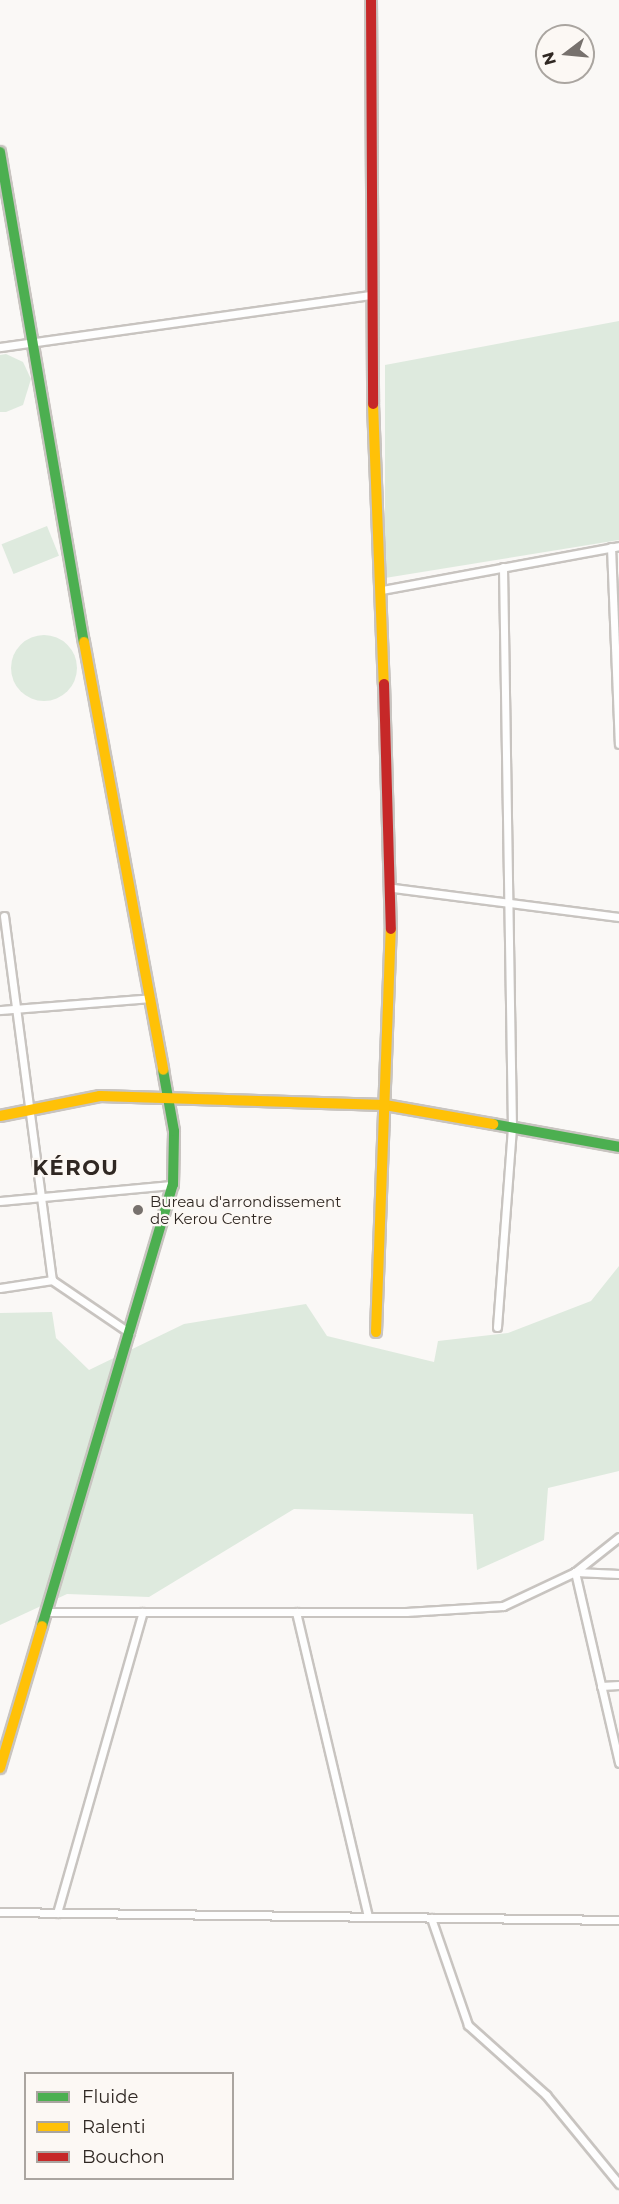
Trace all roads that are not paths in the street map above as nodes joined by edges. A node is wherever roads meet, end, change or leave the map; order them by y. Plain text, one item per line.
1 (371, 0) edge
2 (0, 152) edge
3 (3, 192) edge
4 (370, 295) junction
5 (31, 344) junction
6 (0, 347) edge
7 (615, 547) edge
8 (503, 567) junction
9 (382, 590) junction
10 (619, 682) edge
11 (619, 744) edge
12 (393, 888) junction
13 (509, 900) junction
14 (4, 916) dead end
15 (619, 916) edge
16 (151, 998) junction
17 (16, 1008) junction
18 (0, 1010) edge
19 (171, 1096) junction
20 (385, 1106) junction
21 (28, 1111) junction
22 (0, 1116) edge
23 (512, 1128) junction
24 (619, 1147) edge
25 (173, 1185) junction
26 (39, 1197) junction
27 (0, 1201) edge
28 (52, 1280) junction
29 (0, 1288) edge
30 (497, 1327) dead end
31 (376, 1332) dead end
32 (130, 1333) junction
33 (619, 1537) edge
34 (575, 1572) junction
35 (619, 1574) edge
36 (44, 1612) junction
37 (143, 1612) junction
38 (296, 1612) junction
39 (619, 1684) edge
40 (601, 1686) junction
41 (619, 1763) edge
42 (0, 1768) edge
43 (0, 1912) edge
44 (57, 1913) junction
45 (368, 1917) junction
46 (431, 1918) junction
47 (619, 1920) edge
48 (619, 2184) edge

1 - 4 street
2 - 3 street
3 - 5 street
4 - 5 street
4 - 9 street
5 - 6 street
5 - 16 street
7 - 8 street
7 - 10 street
8 - 9 street
8 - 13 street
9 - 12 street
10 - 11 street
12 - 13 street
12 - 20 street
13 - 15 street
13 - 23 street
14 - 17 street
16 - 17 street
16 - 19 street
17 - 18 street
17 - 21 street
19 - 20 street
19 - 21 street
19 - 25 street
20 - 23 street
20 - 31 street
21 - 22 street
21 - 26 street
23 - 24 street
23 - 30 street
25 - 26 street
25 - 32 street
26 - 27 street
26 - 28 street
28 - 29 street
28 - 32 street
32 - 36 street
33 - 34 street
34 - 35 street
34 - 38 street
34 - 40 street
36 - 37 street
36 - 42 street
37 - 38 street
37 - 44 street
38 - 45 street
39 - 40 street
40 - 41 street
43 - 44 street
44 - 45 street
45 - 46 street
46 - 47 street
46 - 48 street

